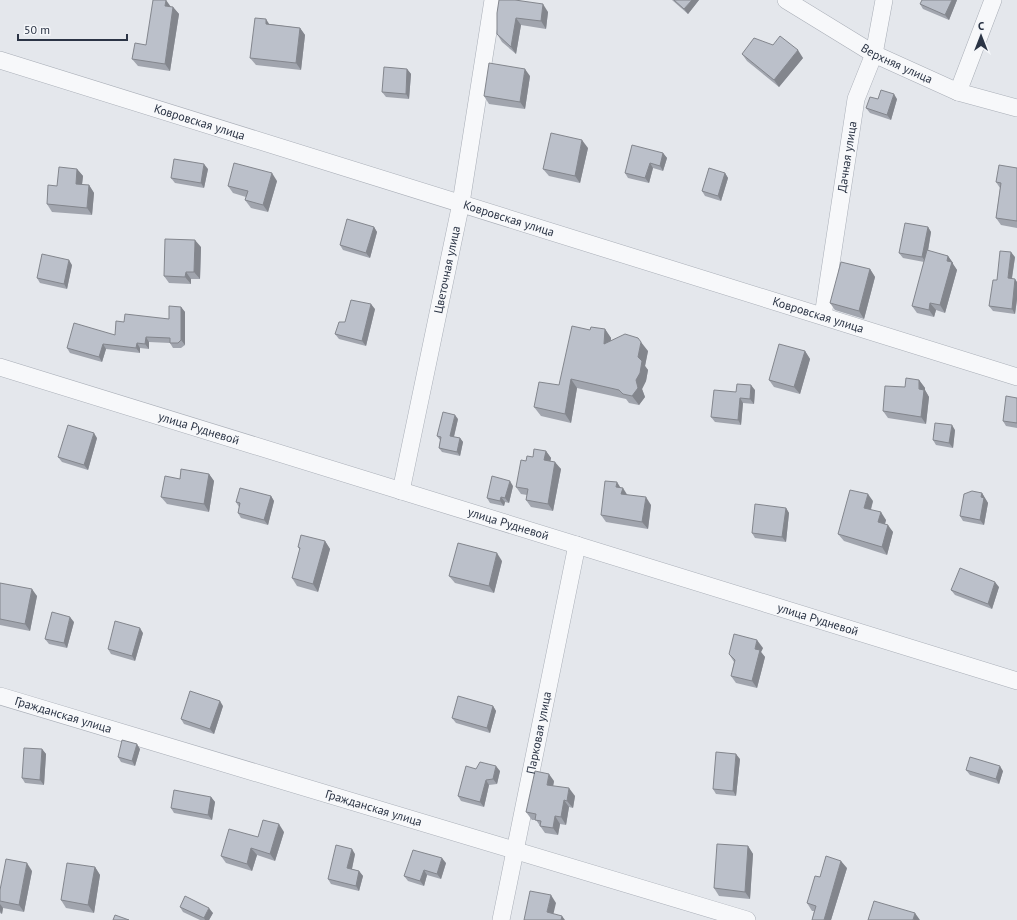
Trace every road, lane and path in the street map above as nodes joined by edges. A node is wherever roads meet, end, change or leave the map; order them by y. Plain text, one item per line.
1 (493, 0) edge
2 (786, 0) edge
3 (884, 0) edge
4 (993, 0) edge
5 (874, 54) junction
6 (0, 60) edge
7 (958, 92) junction
8 (1017, 108) edge
9 (461, 203) junction
10 (823, 316) junction
11 (0, 367) edge
12 (1017, 377) edge
13 (400, 491) junction
14 (577, 545) junction
15 (1017, 681) edge
16 (0, 696) edge
17 (515, 850) junction
18 (501, 920) edge
19 (747, 920) edge

1 - 9 street, Цветочная улица
2 - 5 street, Верхняя улица
3 - 5 street, Дачная улица
4 - 7 street
5 - 7 street, Верхняя улица
5 - 10 street, Дачная улица
6 - 9 street, Ковровская улица
7 - 8 street, Верхняя улица
9 - 10 street, Ковровская улица
9 - 13 street, Цветочная улица
10 - 12 street, Ковровская улица
11 - 13 street, улица Рудневой
13 - 14 street, улица Рудневой
14 - 15 street, улица Рудневой
14 - 17 street, Парковая улица
16 - 17 street, Гражданская улица
17 - 18 street, Парковая улица
17 - 19 street, Гражданская улица

